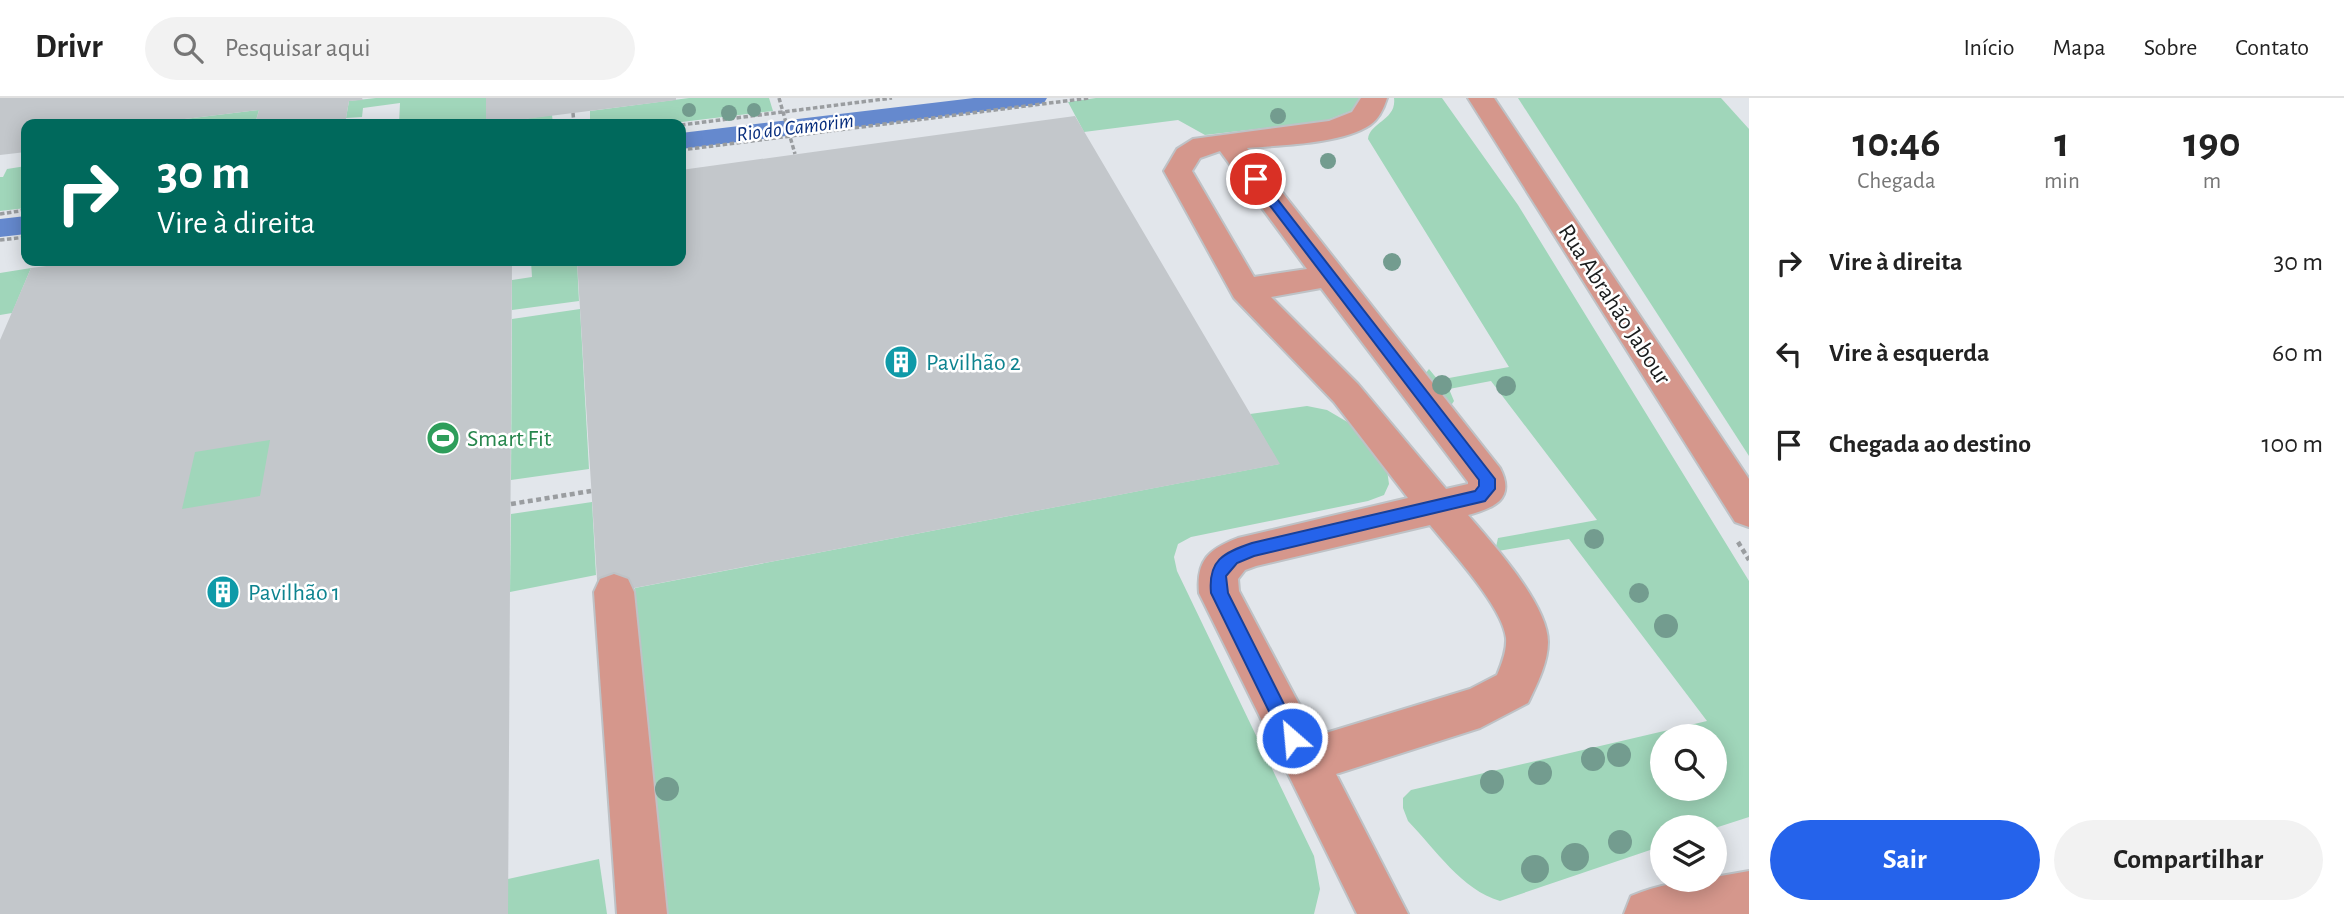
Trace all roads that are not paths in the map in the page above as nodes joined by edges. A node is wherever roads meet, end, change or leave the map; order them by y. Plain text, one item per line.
1 (1374, 98) edge
2 (1481, 98) edge
3 (1227, 141) junction
4 (1329, 276) junction
5 (1245, 290) junction
6 (1438, 507) junction
7 (1749, 511) edge
8 (614, 592) dead end
9 (1304, 762) junction
10 (1749, 896) edge
11 (642, 914) edge
12 (1383, 914) edge
13 (1649, 914) edge

1 - 3 street
2 - 7 street, Rua Abrahão Jabour
3 - 4 street
3 - 5 street
4 - 5 street
4 - 6 street
5 - 6 street
6 - 9 street
6 - 9 street
8 - 11 street
9 - 12 street
10 - 13 street

